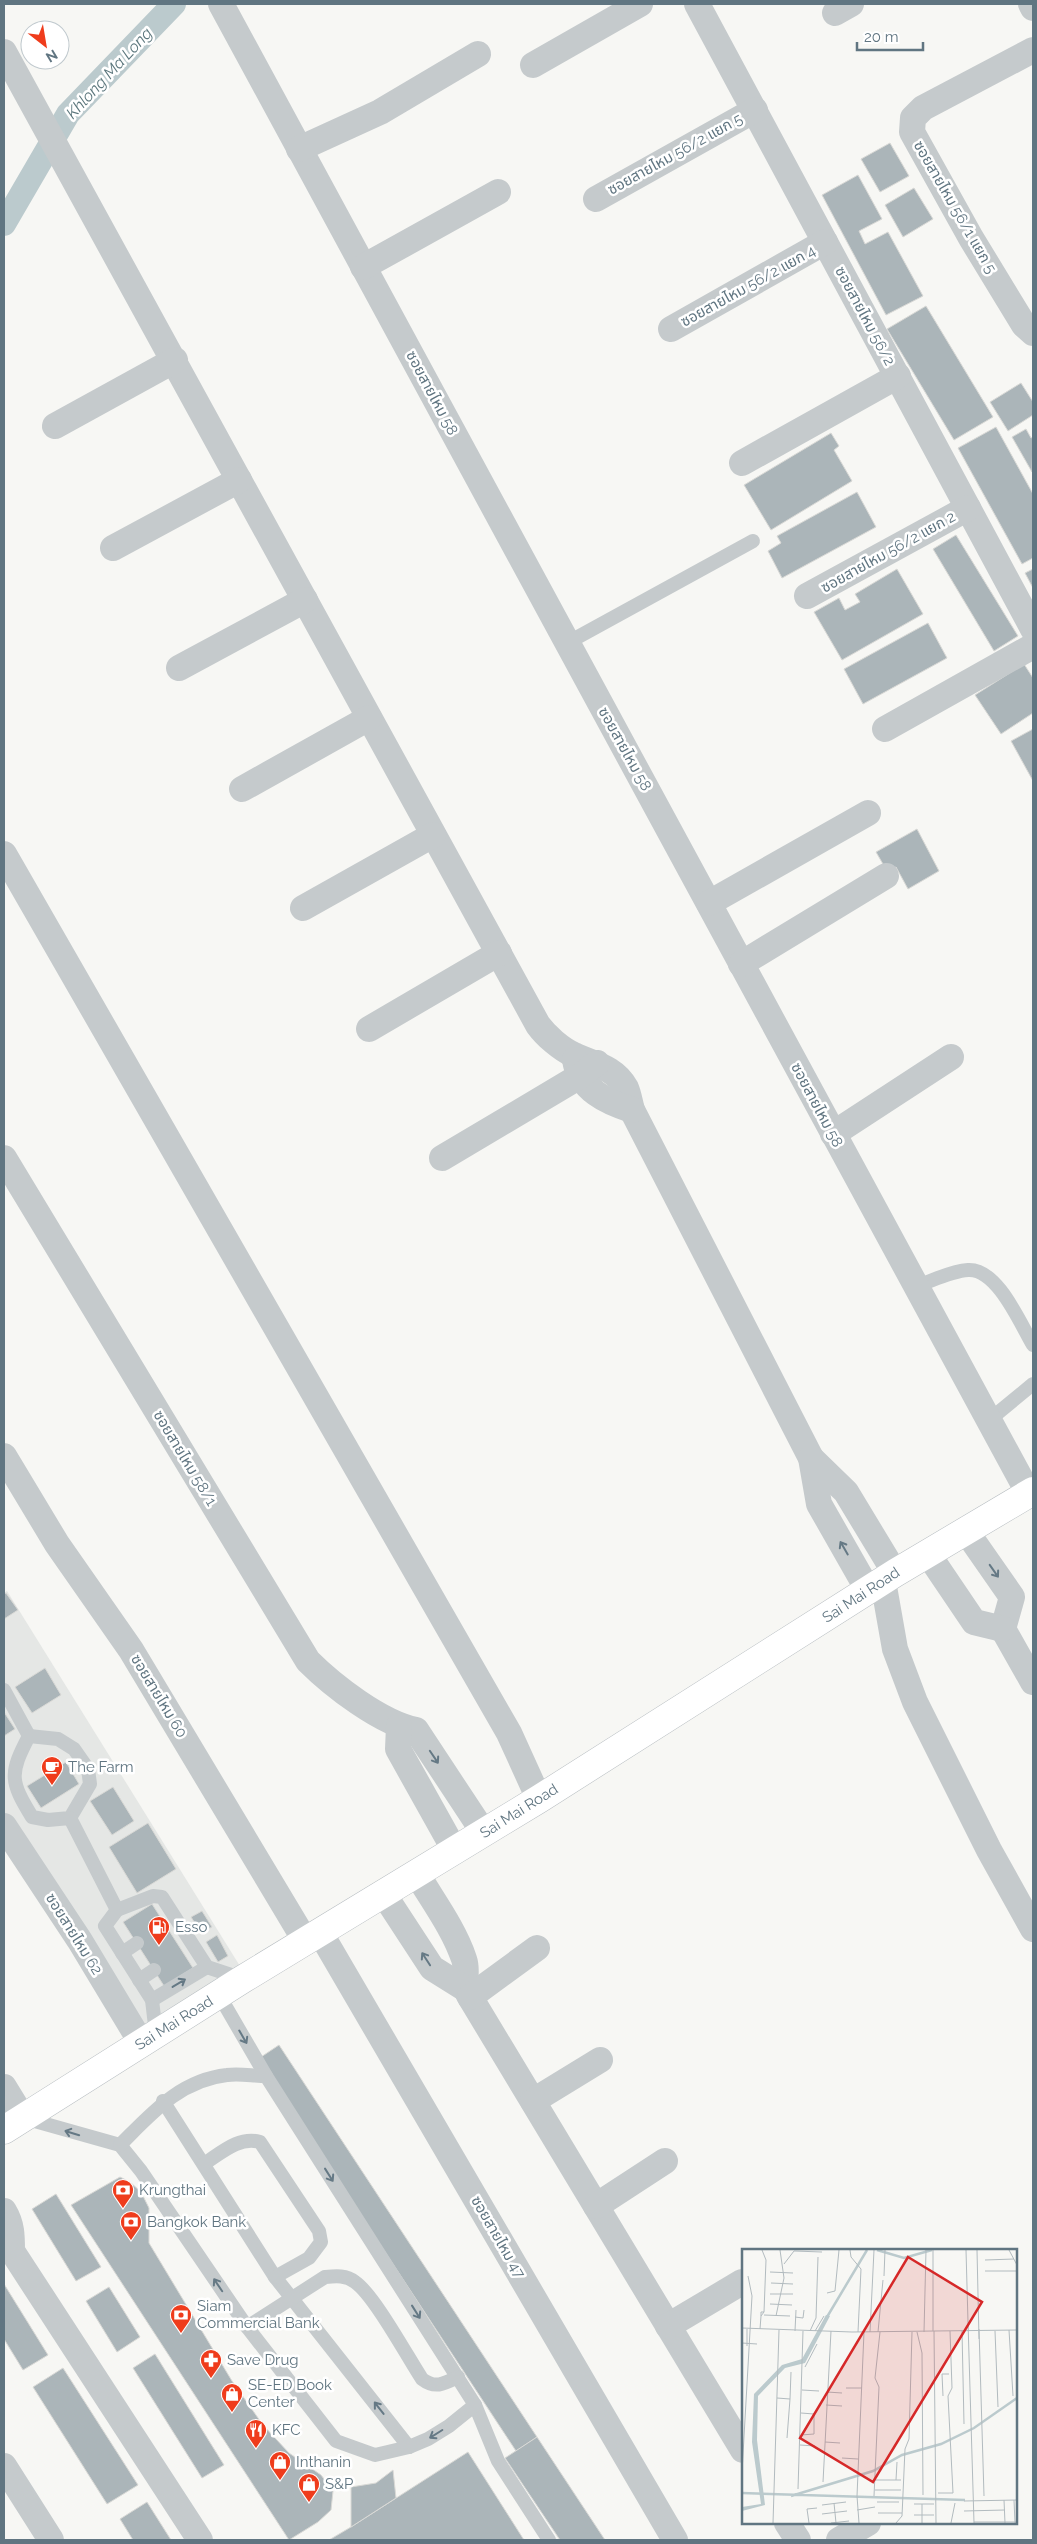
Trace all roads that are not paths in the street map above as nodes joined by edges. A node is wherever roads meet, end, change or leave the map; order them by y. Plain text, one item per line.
1 (221, 4) edge
2 (640, 4) edge
3 (697, 4) edge
4 (1031, 4) edge
5 (1033, 8) edge
6 (1033, 50) edge
7 (4, 52) edge
8 (478, 54) dead end
9 (533, 65) dead end
10 (754, 110) junction
11 (300, 149) junction
12 (498, 192) dead end
13 (596, 199) dead end
14 (825, 242) junction
15 (363, 267) junction
16 (671, 329) dead end
17 (1033, 333) edge
18 (175, 360) junction
19 (898, 376) junction
20 (55, 426) dead end
21 (742, 463) dead end
22 (239, 480) junction
23 (968, 508) junction
24 (753, 541) dead end
25 (113, 548) dead end
26 (807, 596) dead end
27 (305, 600) junction
28 (1033, 629) edge
29 (567, 643) junction
30 (1033, 646) edge
31 (179, 668) dead end
32 (369, 718) junction
33 (885, 729) dead end
34 (242, 789) dead end
35 (868, 813) dead end
36 (433, 835) junction
37 (4, 854) edge
38 (886, 876) dead end
39 (709, 903) junction
40 (303, 908) dead end
41 (499, 953) junction
42 (741, 964) junction
43 (369, 1030) dead end
44 (951, 1057) dead end
45 (583, 1065) junction
46 (833, 1134) junction
47 (4, 1158) edge
48 (442, 1158) dead end
49 (916, 1286) junction
50 (1033, 1345) edge
51 (1033, 1384) edge
52 (988, 1421) junction
53 (4, 1456) edge
54 (1031, 1492) edge
55 (966, 1531) junction
56 (928, 1554) junction
57 (882, 1581) junction
58 (1003, 1629) junction
59 (1033, 1682) edge
60 (4, 1690) edge
61 (399, 1726) junction
62 (29, 1736) junction
63 (539, 1799) junction
64 (70, 1818) junction
65 (4, 1826) edge
66 (484, 1833) junction
67 (455, 1851) junction
68 (416, 1874) junction
69 (383, 1893) junction
70 (117, 1910) junction
71 (1033, 1929) edge
72 (313, 1938) junction
73 (137, 1943) dead end
74 (537, 1948) dead end
75 (122, 1953) junction
76 (207, 1967) junction
77 (154, 1970) dead end
78 (243, 1979) junction
79 (139, 1980) junction
80 (467, 1993) junction
81 (219, 1995) junction
82 (152, 2000) junction
83 (149, 2039) junction
84 (600, 2060) dead end
85 (266, 2076) junction
86 (4, 2087) edge
87 (163, 2101) junction
88 (532, 2102) junction
89 (14, 2124) edge
90 (120, 2146) junction
91 (665, 2161) dead end
92 (204, 2164) junction
93 (596, 2206) junction
94 (4, 2211) edge
95 (8, 2249) edge
96 (275, 2276) junction
97 (742, 2282) edge
98 (292, 2299) junction
99 (668, 2326) junction
100 (247, 2327) junction
101 (458, 2378) junction
102 (475, 2405) junction
103 (742, 2445) edge
104 (409, 2447) junction
105 (4, 2466) edge
106 (788, 2524) edge
107 (866, 2524) edge
108 (51, 2540) edge
109 (200, 2540) edge
110 (549, 2540) edge
111 (675, 2540) edge
112 (798, 2540) edge
113 (839, 2540) edge

1 - 11 street, ซอยสายไหม 58
2 - 9 street
3 - 10 street, ซอยสายไหม 56/2
4 - 5 street
6 - 17 street, ซอยสายไหม 56/1 แยก 5
7 - 18 street
8 - 11 street
10 - 13 street, ซอยสายไหม 56/2 แยก 5
10 - 14 street, ซอยสายไหม 56/2
11 - 15 street, ซอยสายไหม 58
12 - 15 street
14 - 16 street, ซอยสายไหม 56/2 แยก 4
14 - 19 street, ซอยสายไหม 56/2
15 - 29 street, ซอยสายไหม 58
18 - 20 street
18 - 22 street
19 - 21 street
19 - 23 street, ซอยสายไหม 56/2
22 - 25 street
22 - 27 street
23 - 26 street, ซอยสายไหม 56/2 แยก 2
23 - 28 street, ซอยสายไหม 56/2
24 - 29 lane
27 - 31 street
27 - 32 street
29 - 39 street, ซอยสายไหม 58
30 - 33 street
32 - 34 street
32 - 36 street
35 - 39 street
36 - 40 street
36 - 41 street
37 - 63 street
38 - 42 street
39 - 42 street, ซอยสายไหม 58
41 - 43 street
41 - 45 street
42 - 46 street, ซอยสายไหม 58
44 - 46 street
45 - 48 street
45 - 57 street
46 - 49 street, ซอยสายไหม 58
47 - 61 street, ซอยสายไหม 58/1
49 - 50 lane
49 - 52 street, ซอยสายไหม 58
51 - 52 lane
52 - 54 street, ซอยสายไหม 58
53 - 72 street, ซอยสายไหม 60
54 - 55 main road, Sai Mai Road
55 - 56 main road, Sai Mai Road
55 -> 58 street
56 - 57 main road, Sai Mai Road
56 - 58 street
57 - 63 main road, Sai Mai Road
57 - 71 street
58 - 59 street
60 - 62 lane
61 -> 66 street, ซอยสายไหม 58/1
61 - 67 street
62 - 64 lane
62 - 64 lane
63 - 66 main road, Sai Mai Road
64 - 70 lane
65 - 83 street, ซอยสายไหม 62
66 - 67 main road, Sai Mai Road
67 - 68 main road, Sai Mai Road
68 - 69 main road, Sai Mai Road
68 - 80 street
69 - 72 main road, Sai Mai Road
80 -> 69 street
70 - 75 lane
70 - 76 lane
72 - 78 main road, Sai Mai Road
72 - 111 street, ซอยสายไหม 47
73 - 75 lane
74 - 80 street
75 - 79 lane
76 - 78 lane
82 -> 76 lane
77 - 79 lane
78 - 81 main road, Sai Mai Road
79 - 82 lane
80 - 88 street
81 - 83 main road, Sai Mai Road
81 -> 85 lane
82 - 83 lane
83 - 89 main road, Sai Mai Road
84 - 88 street
85 - 87 lane
85 -> 101 lane
86 - 89 street
87 - 90 lane
87 - 92 lane
88 - 93 street
90 -> 89 lane
100 -> 90 lane
91 - 93 street
92 - 96 lane
92 - 96 lane
93 - 99 street
94 - 95 street
95 - 109 street
96 - 98 lane
97 - 99 street
98 - 100 lane
98 - 101 lane
104 -> 98 lane
99 - 103 street
100 - 104 lane
101 - 102 lane
102 -> 104 lane
102 - 110 lane
105 - 108 street
106 - 112 street
107 - 113 street

